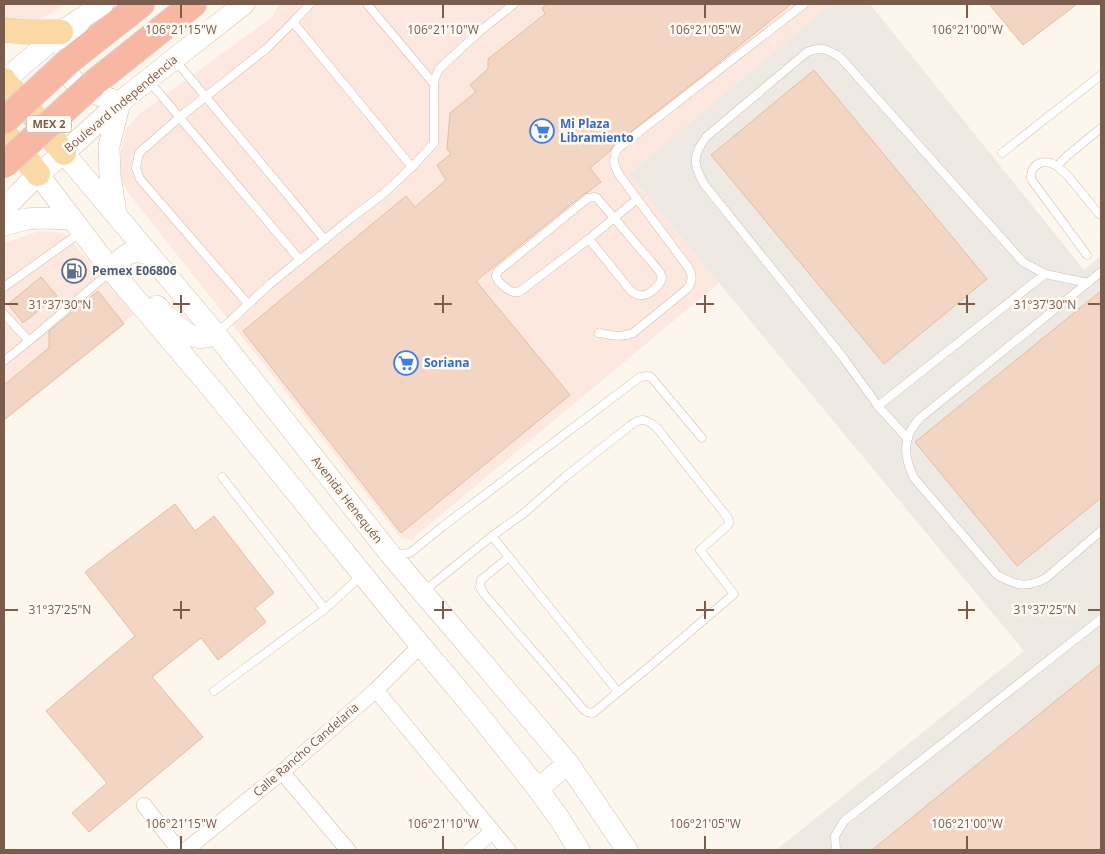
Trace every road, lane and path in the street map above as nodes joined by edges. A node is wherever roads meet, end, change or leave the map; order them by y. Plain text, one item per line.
1 (103, 4) edge
2 (141, 4) edge
3 (192, 4) edge
4 (244, 4) edge
5 (310, 4) edge
6 (367, 4) edge
7 (500, 4) edge
8 (514, 4) edge
9 (804, 4) edge
10 (506, 11) junction
11 (81, 20) junction
12 (293, 22) junction
13 (4, 30) edge
14 (61, 32) junction
15 (174, 59) junction
16 (1101, 75) edge
17 (4, 80) edge
18 (148, 80) junction
19 (434, 84) junction
20 (205, 97) junction
21 (120, 102) junction
22 (180, 116) junction
23 (4, 121) edge
24 (1101, 128) edge
25 (4, 132) edge
26 (64, 153) junction
27 (1002, 153) dead end
28 (4, 165) edge
29 (1057, 166) junction
30 (412, 167) junction
31 (38, 174) junction
32 (637, 199) junction
33 (4, 210) edge
34 (116, 214) junction
35 (1101, 214) edge
36 (613, 217) junction
37 (4, 226) edge
38 (77, 226) junction
39 (588, 238) junction
40 (325, 240) junction
41 (148, 253) junction
42 (1087, 255) dead end
43 (300, 260) junction
44 (111, 270) junction
45 (1101, 272) edge
46 (1045, 274) junction
47 (1088, 283) junction
48 (4, 287) edge
49 (129, 290) junction
50 (248, 304) junction
51 (5, 316) edge
52 (598, 333) dead end
53 (216, 334) junction
54 (30, 341) junction
55 (4, 361) edge
56 (878, 406) junction
57 (702, 438) dead end
58 (908, 439) junction
59 (222, 477) dead end
60 (1101, 531) edge
61 (492, 536) junction
62 (390, 554) junction
63 (509, 557) junction
64 (362, 575) junction
65 (423, 592) junction
66 (326, 609) junction
67 (1101, 619) edge
68 (421, 645) junction
69 (376, 690) junction
70 (214, 691) dead end
71 (618, 692) junction
72 (568, 763) junction
73 (282, 772) junction
74 (538, 789) junction
75 (144, 805) dead end
76 (492, 832) junction
77 (179, 850) edge
78 (186, 850) edge
79 (348, 850) edge
80 (472, 850) edge
81 (508, 850) edge
82 (579, 850) edge
83 (627, 850) edge
84 (836, 850) edge

1 - 11 main road
2 - 23 highway, MEX 2, bridge
3 - 28 highway, MEX 2, bridge
4 - 15 main road, Boulevard Independencia / MEX 2
5 - 12 lane
6 - 19 lane
7 - 10 lane
8 - 10 lane
9 - 32 lane
10 - 19 lane
11 - 14 main road
11 - 21 main road
12 - 20 lane
12 - 30 lane
13 - 14 main road
14 - 17 main road
15 - 18 main road, Boulevard Independencia / MEX 2
15 - 20 lane
16 - 27 lane
17 - 26 main road
18 - 21 main road, Boulevard Independencia / MEX 2
18 - 22 lane
19 - 30 lane
20 - 22 lane
20 - 40 lane
21 - 26 main road, Boulevard Independencia / MEX 2
21 - 34 main road
22 - 43 lane
22 - 50 lane
24 - 29 lane
25 - 31 main road
26 - 31 main road, Boulevard Independencia / MEX 2
26 - 34 main road, Avenida Henequén
29 - 35 lane
29 - 42 lane
30 - 40 lane
31 - 33 main road, Boulevard Independencia / MEX 2
31 - 38 main road
32 - 36 lane
32 - 52 lane
34 - 41 main road, Avenida Henequén
36 - 39 lane
36 - 39 lane
36 - 39 lane
37 - 38 main road
38 - 44 main road
38 - 48 lane
40 - 43 lane
41 - 44 main road
41 - 53 main road, Avenida Henequén
43 - 50 lane
44 - 49 main road
44 - 54 lane
45 - 47 lane
46 - 47 lane
46 - 56 lane
46 - 56 lane
47 - 58 lane
49 - 53 main road
49 - 64 main road
50 - 53 lane
51 - 54 lane
53 - 62 main road, Avenida Henequén
54 - 55 lane
56 - 58 lane
57 - 62 lane
58 - 60 lane
59 - 66 lane
61 - 63 lane
61 - 65 lane
61 - 71 lane
62 - 64 main road
62 - 65 main road, Avenida Henequén
63 - 71 lane
63 - 71 lane
64 - 66 lane
64 - 68 main road
65 - 72 main road, Avenida Henequén
66 - 70 lane
67 - 84 lane
68 - 69 street, Calle Rancho Candelaria
68 - 74 main road
69 - 73 street, Calle Rancho Candelaria
69 - 76 street
72 - 74 main road
72 - 83 main road, Avenida Henequén
73 - 78 street, Calle Rancho Candelaria
73 - 79 street
74 - 82 main road
75 - 77 street
76 - 80 street
76 - 81 street

